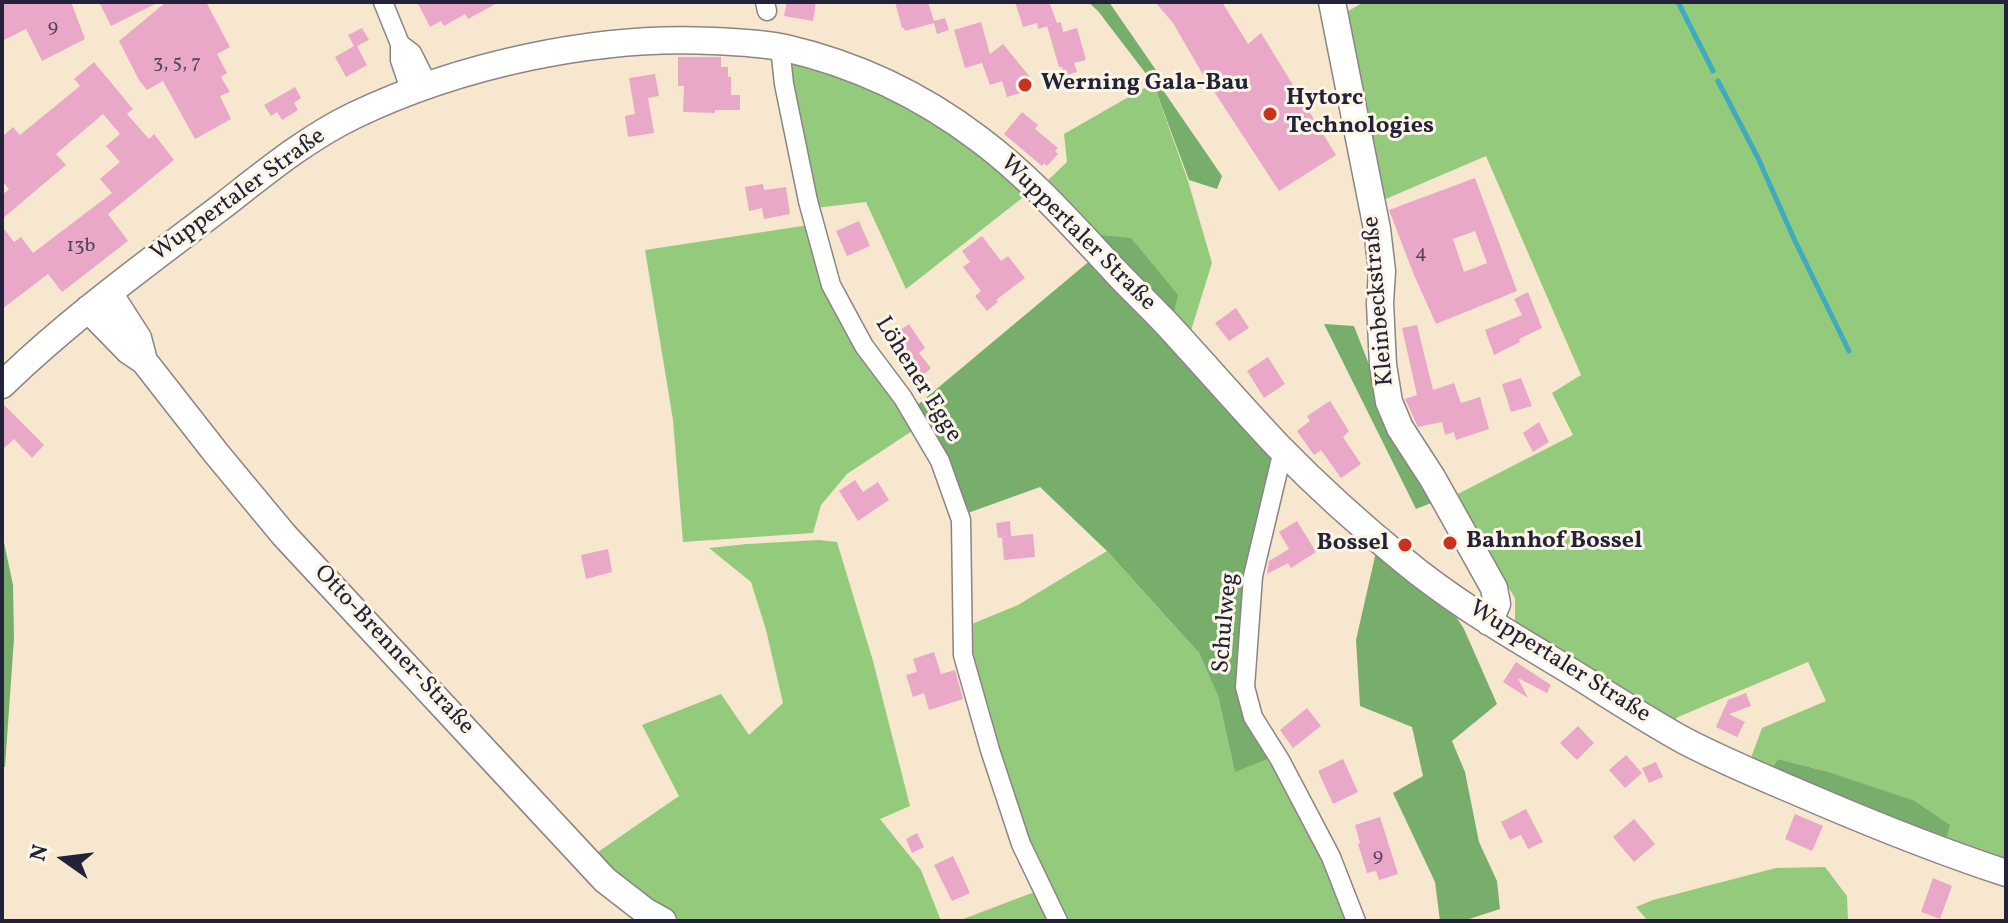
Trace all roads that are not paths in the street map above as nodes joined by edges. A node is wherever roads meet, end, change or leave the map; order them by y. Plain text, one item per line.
1 (383, 2) edge
2 (1332, 2) edge
3 (780, 47) junction
4 (419, 88) junction
5 (109, 293) junction
6 (88, 309) junction
7 (144, 361) junction
8 (2, 385) edge
9 (1283, 450) junction
10 (1489, 622) junction
11 (2006, 873) edge
12 (663, 921) edge
13 (1058, 921) edge
14 (1356, 921) edge

1 - 4 street
2 - 10 main road, Kleinbeckstraße
3 - 4 main road, Wuppertaler Straße
3 - 9 main road, Wuppertaler Straße
3 - 13 street, Löhener Egge
4 - 5 main road, Wuppertaler Straße
5 - 6 main road, Wuppertaler Straße
5 - 7 main road, Otto-Brenner-Straße
6 - 7 main road, Otto-Brenner-Straße
6 - 8 main road, Wuppertaler Straße
7 - 12 main road, Otto-Brenner-Straße
9 - 10 main road, Wuppertaler Straße
9 - 14 street, Schulweg
10 - 11 main road, Wuppertaler Straße

